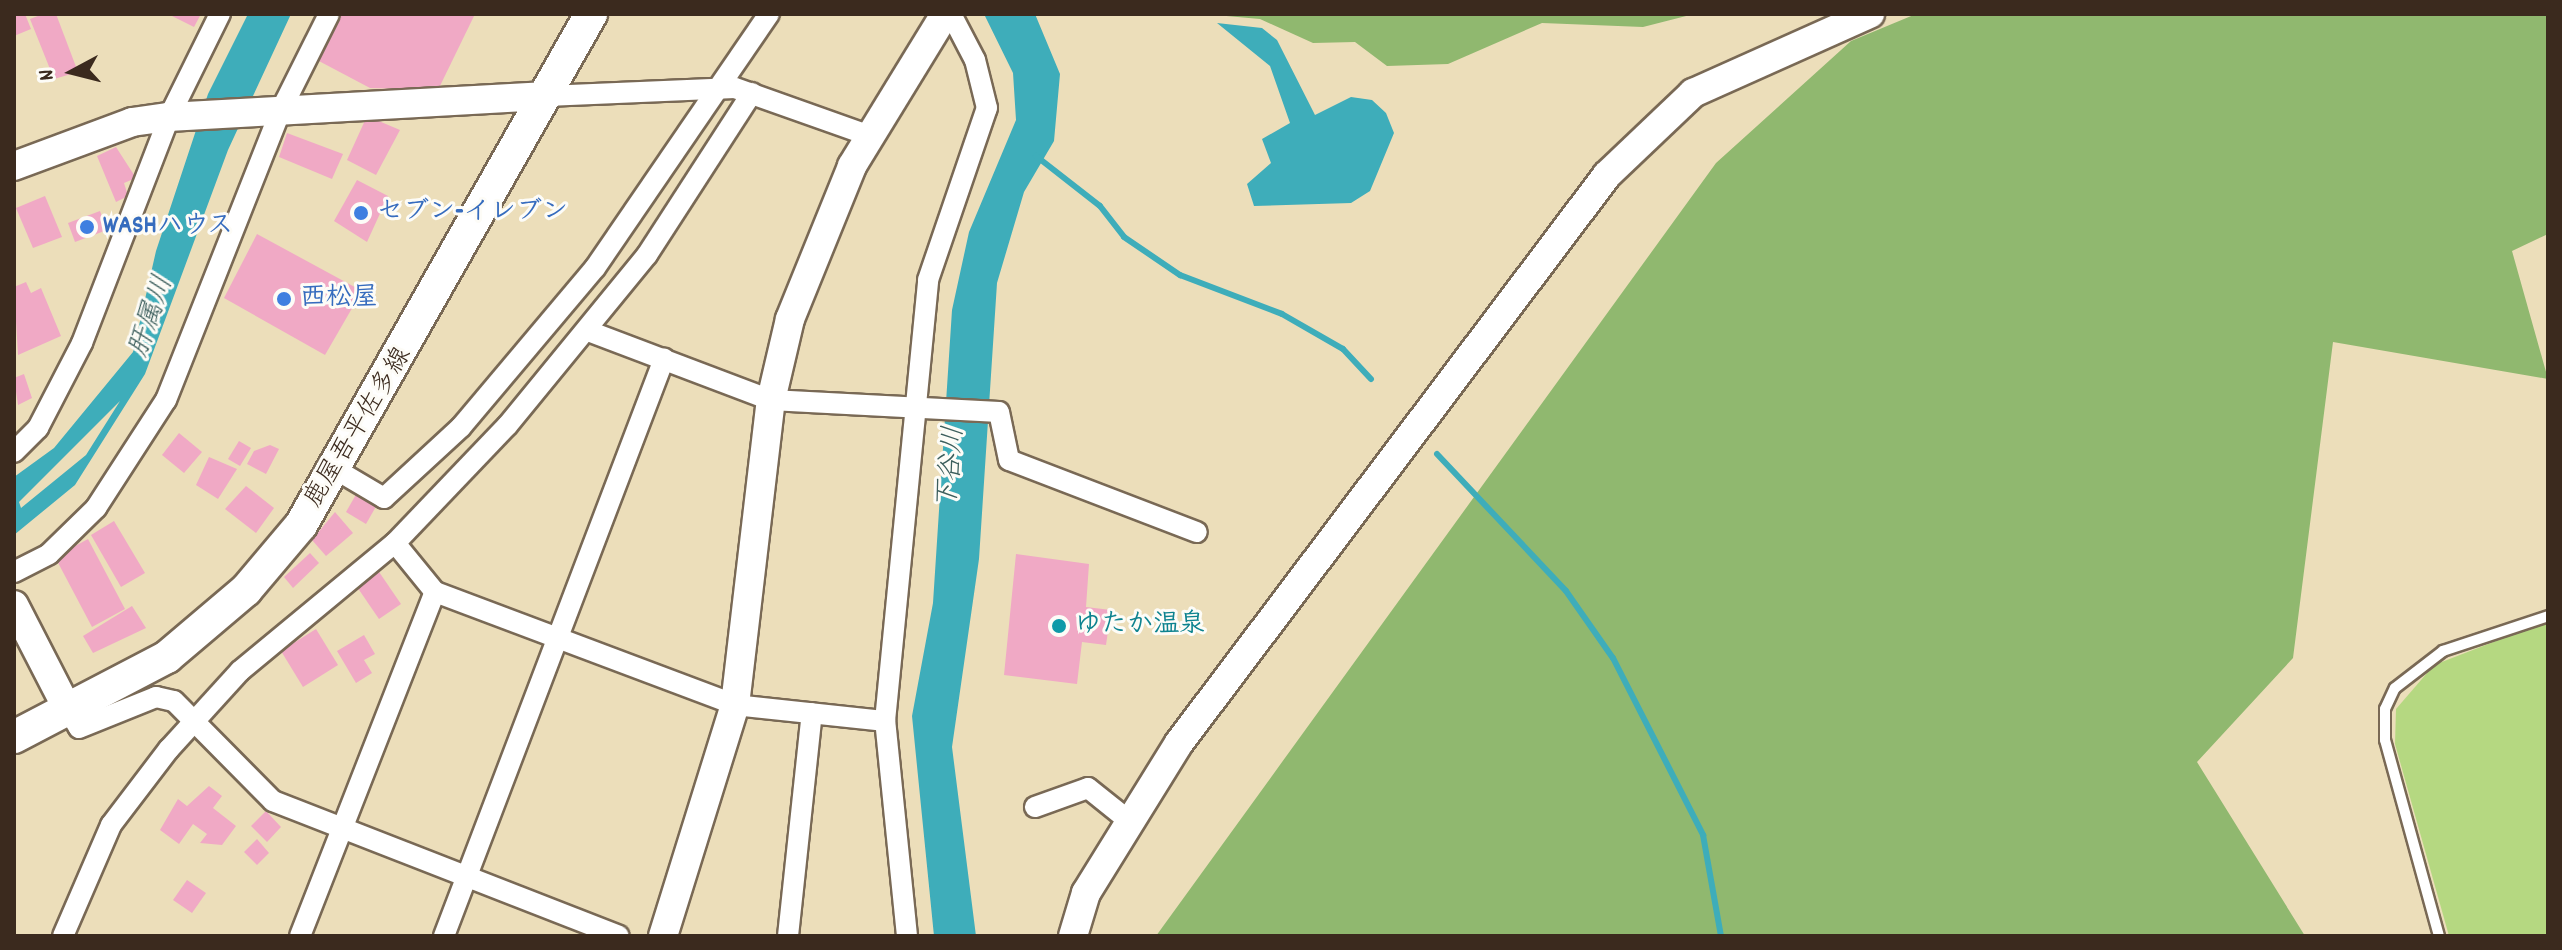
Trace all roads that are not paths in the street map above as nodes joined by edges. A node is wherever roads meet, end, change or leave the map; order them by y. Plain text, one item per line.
1 (220, 14) edge
2 (329, 14) edge
3 (591, 14) edge
4 (769, 14) edge
5 (945, 14) edge
6 (951, 14) edge
7 (1870, 14) edge
8 (1832, 20) edge
9 (721, 88) junction
10 (752, 93) junction
11 (546, 96) junction
12 (281, 110) junction
13 (177, 116) junction
14 (868, 135) junction
15 (14, 166) edge
16 (588, 331) junction
17 (664, 359) junction
18 (771, 400) junction
19 (919, 410) junction
20 (14, 452) edge
21 (335, 469) junction
22 (1197, 532) dead end
23 (395, 543) junction
24 (14, 572) edge
25 (435, 592) junction
26 (14, 605) edge
27 (2548, 616) edge
28 (556, 636) junction
29 (735, 705) junction
30 (67, 708) junction
31 (812, 713) junction
32 (195, 718) junction
33 (885, 721) junction
34 (14, 737) edge
35 (1035, 807) dead end
36 (1128, 820) junction
37 (340, 830) junction
38 (470, 875) junction
39 (63, 936) edge
40 (300, 936) edge
41 (444, 936) edge
42 (619, 936) edge
43 (663, 936) edge
44 (788, 936) edge
45 (907, 936) edge
46 (1073, 936) edge
47 (2439, 936) edge

1 - 13 street
2 - 12 street
3 - 11 main road, 鹿屋吾平佐多線
4 - 9 street
5 - 14 street
6 - 19 street
7 - 8 street
8 - 36 street
9 - 10 street
9 - 11 street
9 - 21 street
10 - 14 street
10 - 16 street
11 - 12 street
11 - 21 main road, 鹿屋吾平佐多線
12 - 13 street
12 - 24 street
13 - 15 street
13 - 20 street
14 - 18 street
16 - 17 street
16 - 23 street
17 - 18 street
17 - 28 street
18 - 19 street
18 - 29 street
19 - 22 street
19 - 33 street
21 - 30 main road, 鹿屋吾平佐多線
23 - 25 street
23 - 32 street
25 - 28 street
25 - 37 street
26 - 30 street
27 - 47 lane
28 - 29 street
28 - 38 street
29 - 31 street
29 - 43 street
30 - 32 street
30 - 34 main road, 鹿屋吾平佐多線
31 - 33 street
31 - 44 street
32 - 37 street
32 - 39 street
33 - 45 street
35 - 36 street
36 - 46 street
37 - 38 street
37 - 40 street
38 - 41 street
38 - 42 street

